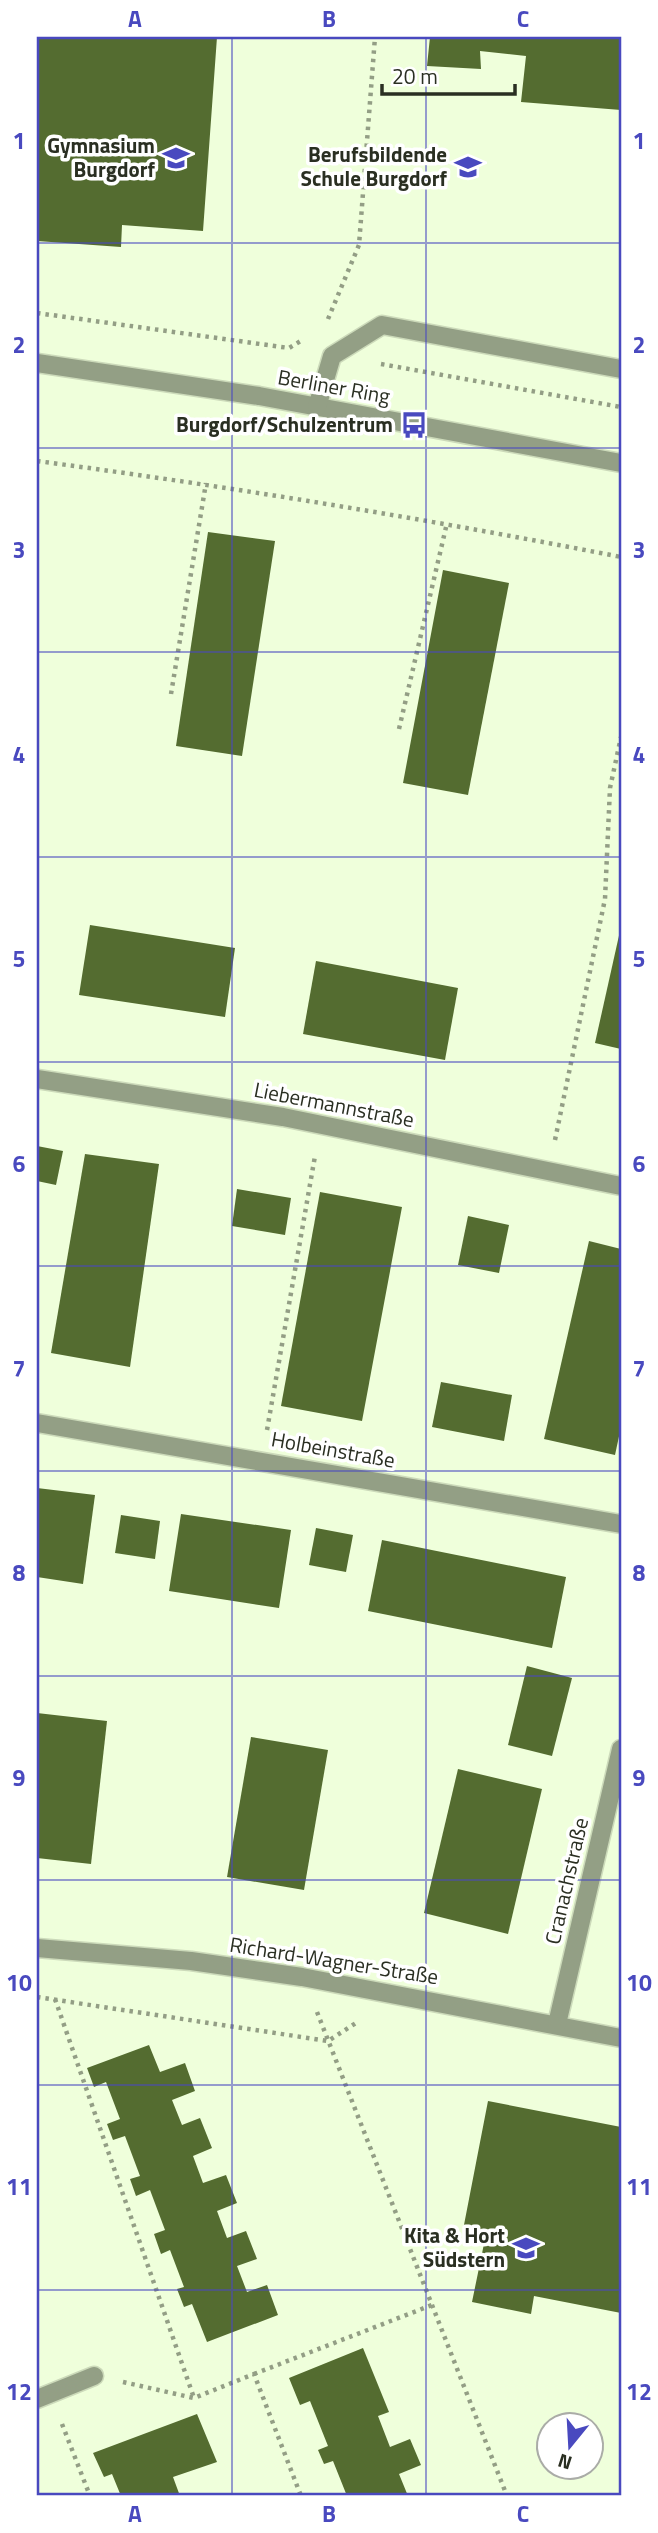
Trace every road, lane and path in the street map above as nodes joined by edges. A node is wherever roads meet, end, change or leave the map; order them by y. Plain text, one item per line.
1 (375, 37) edge
2 (37, 313) edge
3 (334, 320) dead end
4 (313, 334) dead end
5 (37, 363) edge
6 (379, 364) dead end
7 (621, 369) edge
8 (317, 407) junction
9 (621, 407) edge
10 (37, 461) edge
11 (621, 463) edge
12 (206, 483) junction
13 (447, 523) junction
14 (621, 557) edge
15 (171, 694) dead end
16 (399, 729) dead end
17 (621, 737) edge
18 (37, 1079) edge
19 (320, 1124) junction
20 (548, 1172) junction
21 (621, 1186) edge
22 (37, 1423) edge
23 (262, 1460) junction
24 (621, 1524) edge
25 (621, 1749) edge
26 (37, 1948) edge
27 (302, 1977) junction
28 (402, 1994) junction
29 (37, 1997) edge
30 (55, 1998) junction
31 (557, 2024) junction
32 (621, 2038) edge
33 (328, 2040) junction
34 (432, 2305) junction
35 (254, 2374) junction
36 (94, 2376) joint
37 (43, 2396) edge
38 (194, 2398) junction
39 (90, 2496) edge
40 (301, 2496) edge
41 (506, 2496) edge

1 - 3 path
2 - 4 path
5 - 8 street, Berliner Ring
6 - 9 path
7 - 8 street
8 - 11 street, Berliner Ring
10 - 12 path
12 - 13 path
12 - 15 path
13 - 14 path
13 - 16 path
17 - 20 path
18 - 19 street, Liebermannstraße
19 - 20 street, Liebermannstraße
19 - 23 path
20 - 21 street, Liebermannstraße
22 - 23 street, Holbeinstraße
23 - 24 street, Holbeinstraße
25 - 31 street, Cranachstraße
26 - 27 street, Richard-Wagner-Straße
27 - 28 street, Richard-Wagner-Straße
27 - 33 path
28 - 31 street, Richard-Wagner-Straße
28 - 33 path
29 - 30 path
30 - 33 path
30 - 38 path
31 - 32 street, Richard-Wagner-Straße
33 - 34 path
34 - 35 path
34 - 41 path
35 - 38 path
35 - 40 path
36 - 37 street
36 - 38 path
37 - 39 path

